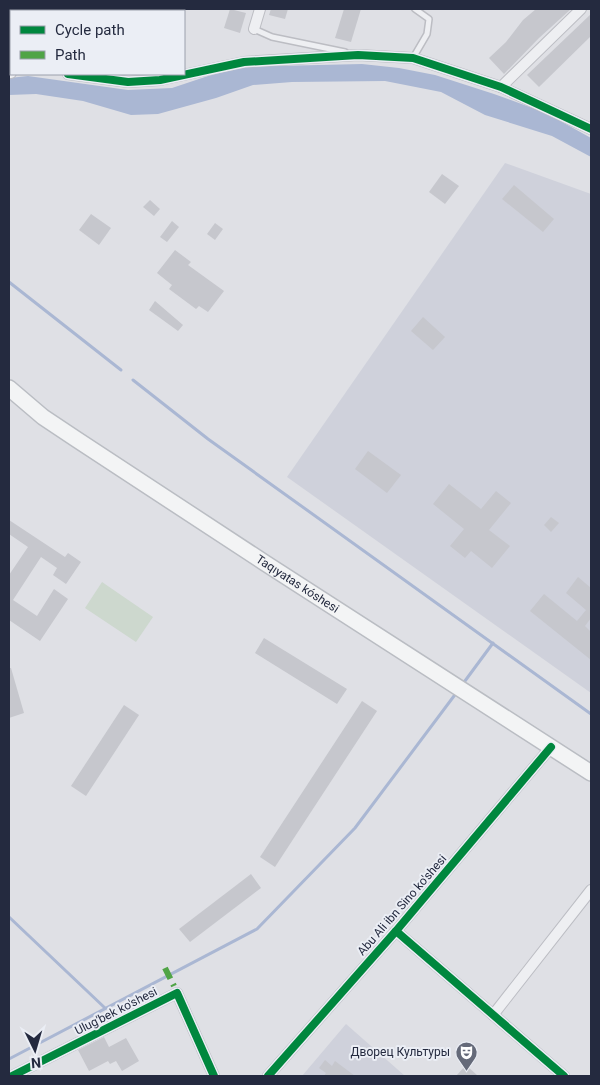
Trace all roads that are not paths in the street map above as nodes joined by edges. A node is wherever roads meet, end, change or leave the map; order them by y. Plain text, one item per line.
1 (260, 9) edge
2 (415, 9) edge
3 (581, 9) edge
4 (254, 29) joint
5 (358, 55) junction
6 (413, 58) junction
7 (76, 75) edge
8 (183, 75) edge
9 (185, 75) edge
10 (501, 87) junction
11 (591, 129) edge
12 (9, 388) edge
13 (551, 747) junction
14 (591, 773) edge
15 (591, 890) edge
16 (396, 931) junction
17 (493, 1014) junction
18 (12, 1076) edge
19 (214, 1076) edge
20 (268, 1076) edge
21 (564, 1076) edge

1 - 4 street
2 - 6 lane
3 - 10 street
4 - 5 lane
5 - 6 street
5 - 9 street
6 - 10 street
7 - 8 street
10 - 11 street
12 - 13 main road, Taqıyatas kóshesi
13 - 14 main road, Taqıyatas kóshesi
13 - 16 street, Abu Ali ibn Sino ko'shesi
15 - 17 street
16 - 17 street
16 - 20 street, Abu Ali ibn Sino ko'shesi
17 - 21 street
18 - 19 street, Ulug'bek ko'shesi

